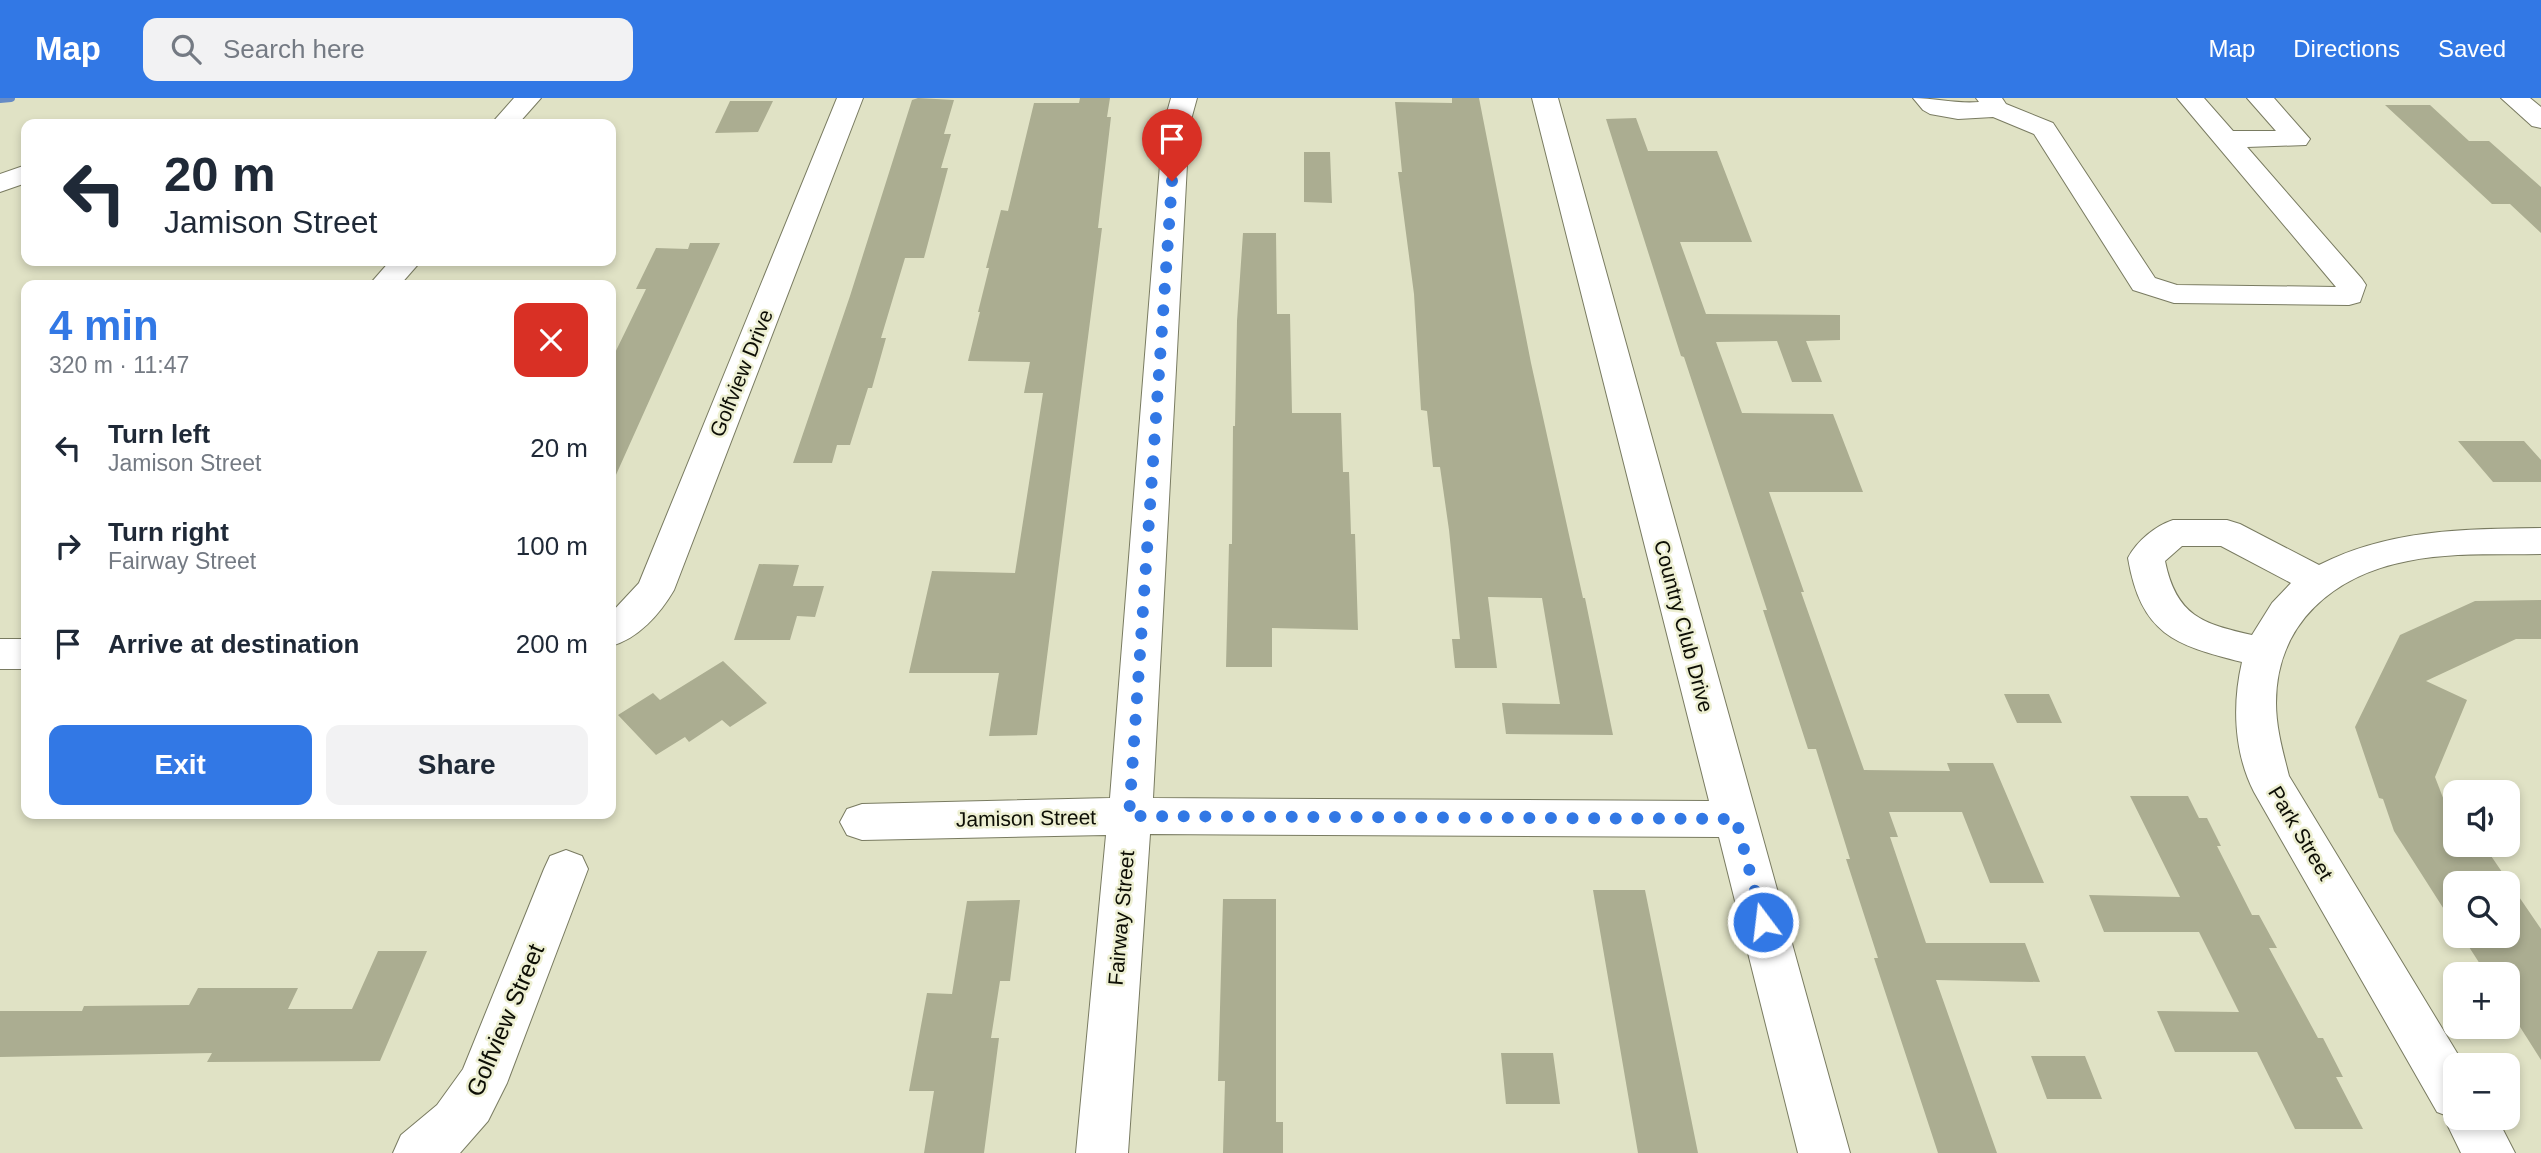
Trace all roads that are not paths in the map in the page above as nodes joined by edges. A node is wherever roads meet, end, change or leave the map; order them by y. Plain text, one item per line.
1 (528, 98) edge
2 (850, 98) edge
3 (1184, 98) edge
4 (1545, 98) edge
5 (1926, 98) edge
6 (2190, 98) edge
7 (2260, 98) edge
8 (2514, 98) edge
9 (1993, 104) edge
10 (508, 119) edge
11 (2541, 120) edge
12 (2225, 139) junction
13 (21, 175) edge
14 (0, 184) edge
15 (401, 266) edge
16 (389, 280) edge
17 (2541, 541) edge
18 (2318, 581) junction
19 (616, 629) edge
20 (2263, 653) junction
21 (0, 654) edge
22 (21, 654) edge
23 (1129, 816) junction
24 (1736, 819) junction
25 (862, 822) dead end
26 (566, 869) dead end
27 (2443, 1075) edge
28 (2476, 1130) edge
29 (419, 1153) edge
30 (1102, 1153) edge
31 (1825, 1153) edge
32 (2489, 1153) edge

1 - 10 street
2 - 19 street, Golfview Drive
3 - 23 street, Fairway Street
4 - 24 street, Country Club Drive
5 - 9 street
6 - 12 street
7 - 12 street
8 - 11 street
9 - 12 street
13 - 14 street
15 - 16 street
17 - 18 street, Park Street
18 - 20 street, Park Street
18 - 20 street
20 - 27 street, Park Street
21 - 22 street
23 - 24 street, Jamison Street
23 - 25 street, Jamison Street
23 - 30 street, Fairway Street
24 - 31 street, Country Club Drive
26 - 29 street, Golfview Street
28 - 32 street

